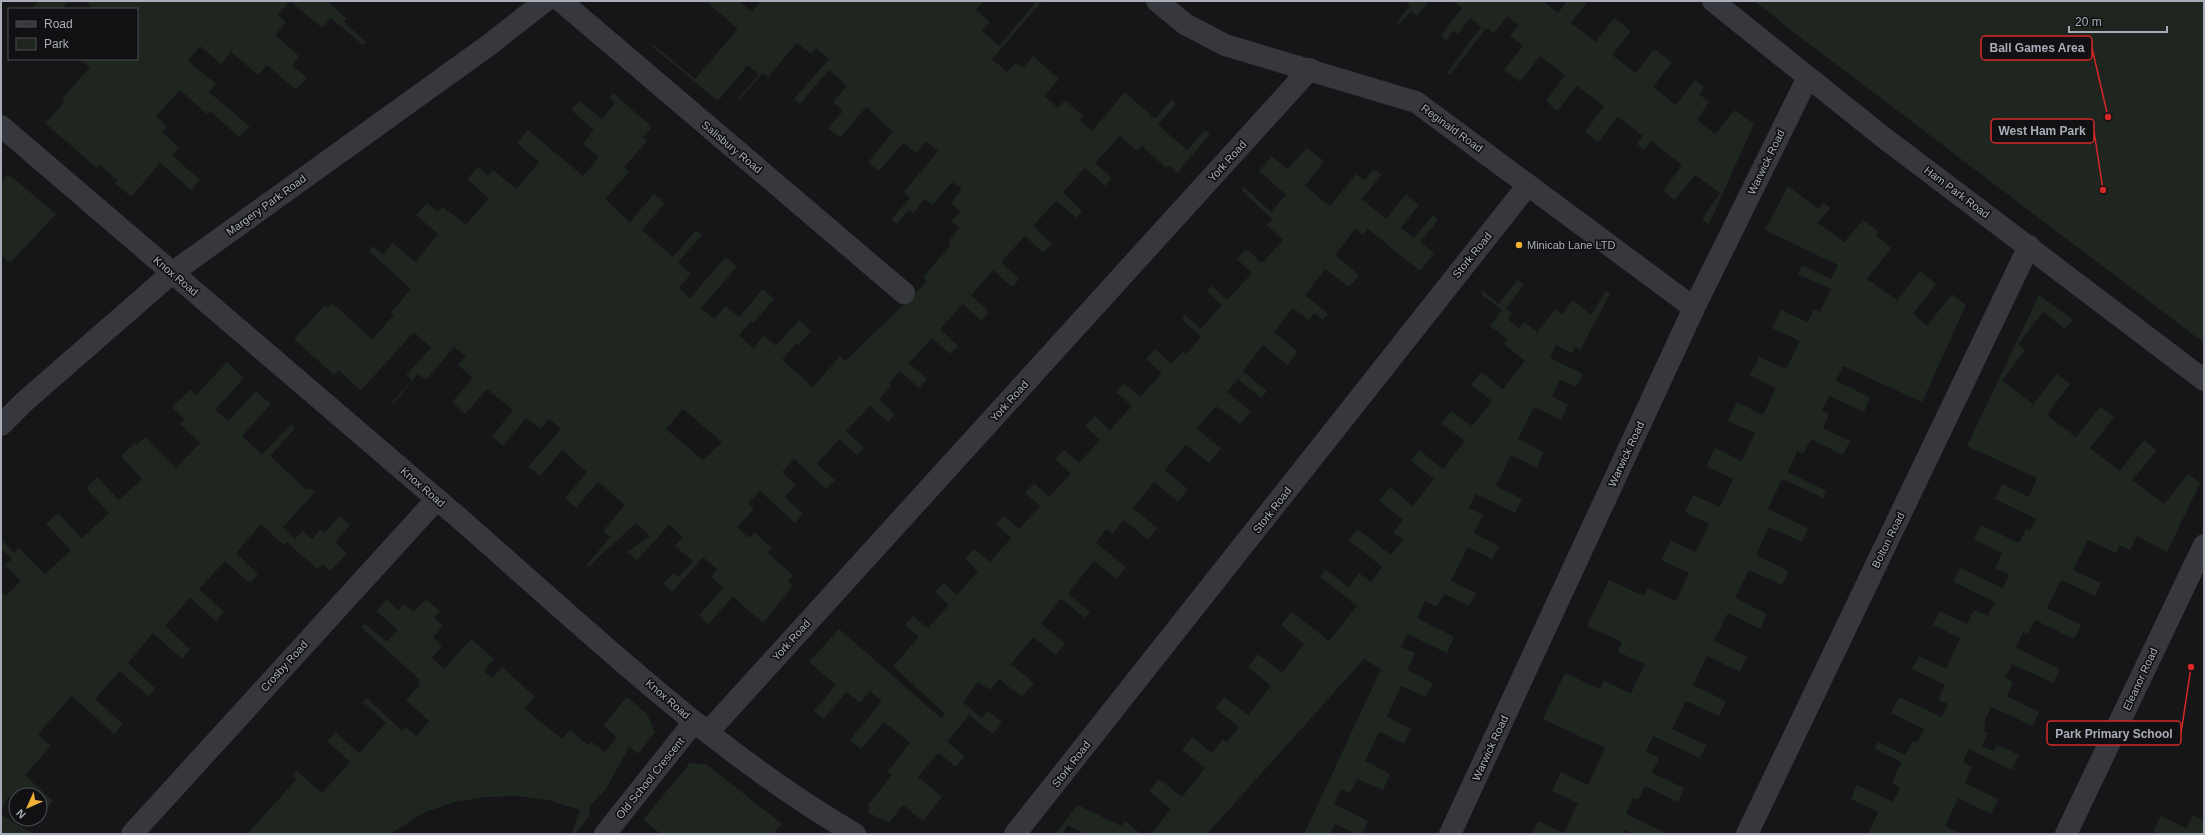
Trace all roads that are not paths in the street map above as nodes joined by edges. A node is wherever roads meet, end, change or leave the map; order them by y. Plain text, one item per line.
1 (545, 1) edge
2 (561, 1) edge
3 (1157, 1) edge
4 (1713, 1) edge
5 (1310, 69) junction
6 (1808, 77) junction
7 (1, 126) edge
8 (1528, 185) junction
9 (2029, 246) junction
10 (172, 273) junction
11 (904, 293) dead end
12 (1694, 308) junction
13 (2204, 380) edge
14 (1, 425) edge
15 (437, 499) junction
16 (2204, 545) edge
17 (701, 727) junction
18 (132, 834) edge
19 (605, 834) edge
20 (855, 834) edge
21 (1015, 834) edge
22 (1450, 834) edge
23 (1747, 834) edge
24 (2066, 834) edge

1 - 10 street, Margery Park Road
2 - 11 street, Salisbury Road
3 - 5 street, Reginald Road
4 - 6 street, Ham Park Road
5 - 8 street, Reginald Road
5 - 17 street, York Road
6 - 9 street, Ham Park Road
6 - 12 street, Warwick Road
7 - 10 street, Knox Road
8 - 12 street, Reginald Road
8 - 21 street, Stork Road
9 - 13 street, Ham Park Road
9 - 23 street, Bolton Road
10 - 14 street, Margery Park Road
10 - 15 street, Knox Road
12 - 22 street, Warwick Road
15 - 17 street, Knox Road
15 - 18 street, Crosby Road
16 - 24 street, Eleanor Road
17 - 19 street, Old School Crescent
17 - 20 street, Knox Road

